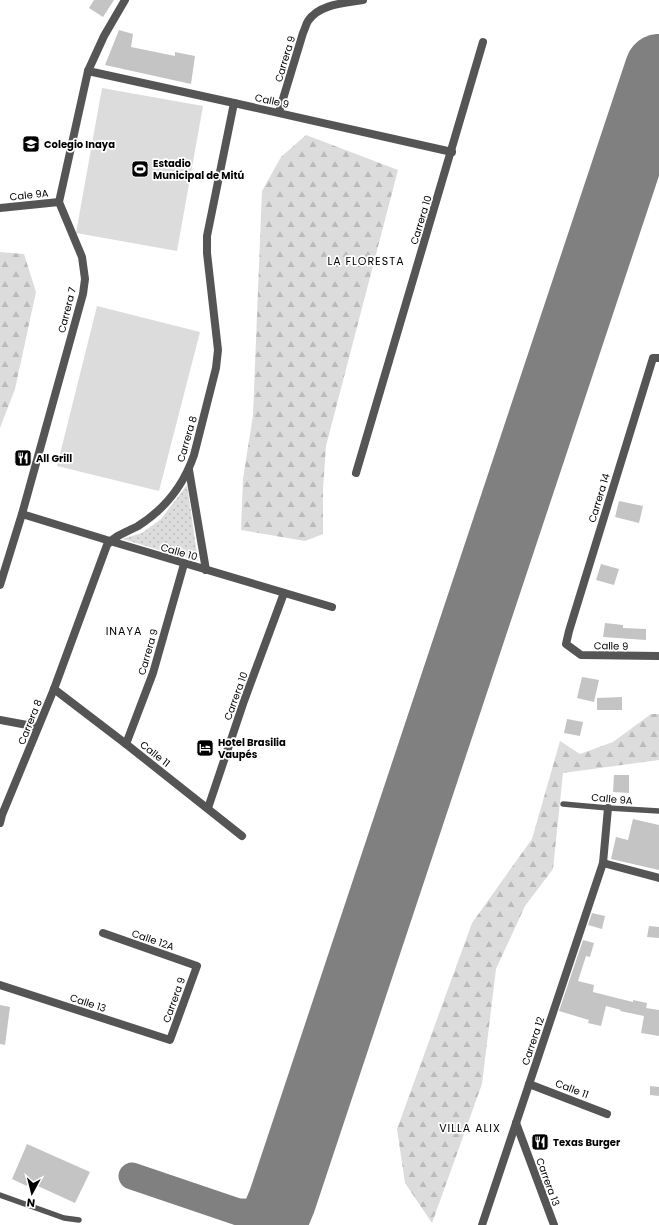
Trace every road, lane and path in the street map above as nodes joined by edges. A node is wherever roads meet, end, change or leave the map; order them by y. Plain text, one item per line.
1 (125, 0) edge
2 (363, 0) edge
3 (484, 42) dead end
4 (88, 71) junction
5 (234, 103) junction
6 (279, 112) junction
7 (452, 152) junction
8 (59, 202) junction
9 (0, 208) edge
10 (656, 358) edge
11 (189, 470) junction
12 (356, 473) dead end
13 (22, 514) junction
14 (110, 542) junction
15 (184, 564) junction
16 (206, 570) junction
17 (0, 585) edge
18 (284, 593) junction
19 (332, 607) dead end
20 (566, 644) joint
21 (659, 656) edge
22 (54, 689) junction
23 (0, 720) edge
24 (38, 727) junction
25 (126, 744) junction
26 (563, 804) dead end
27 (208, 808) junction
28 (608, 808) junction
29 (659, 811) edge
30 (1, 817) edge
31 (242, 836) dead end
32 (603, 862) junction
33 (659, 878) edge
34 (103, 933) dead end
35 (197, 966) joint
36 (0, 985) edge
37 (170, 1040) joint
38 (529, 1084) junction
39 (607, 1114) dead end
40 (516, 1123) junction
41 (0, 1195) edge
42 (79, 1220) dead end
43 (482, 1225) edge
44 (554, 1225) edge

1 - 4 street
2 - 6 street, Carrera 9
3 - 7 street, Carrera 10
4 - 5 street, Calle 9
4 - 8 street
5 - 6 street, Calle 9
5 - 11 street, Carrera 8
6 - 7 street, Calle 9
7 - 12 street, Carrera 10
8 - 9 street, Cale 9A
8 - 13 street, Carrera 7
10 - 20 street, Carrera 14
11 - 14 street, Carrera 8
11 - 16 street
13 - 14 street, Calle 10
13 - 17 street, Carrera 7
14 - 15 street, Calle 10
14 - 22 street, Carrera 8
15 - 16 street, Calle 10
15 - 25 street, Carrera 9
16 - 18 street, Calle 10
18 - 19 street, Calle 10
18 - 27 street, Carrera 10
20 - 21 street, Calle 9
22 - 24 street, Carrera 8
22 - 25 street, Calle 11
23 - 24 street
24 - 30 street, Carrera 8
25 - 27 street, Calle 11
26 - 28 lane, Calle 9A
27 - 31 street, Calle 11
28 - 29 lane, Calle 9A
28 - 32 street, Carrera 12
32 - 33 street
32 - 38 street, Carrera 12
34 - 35 street, Calle 12A
35 - 37 street, Carrera 9
36 - 37 street, Calle 13
38 - 39 street, Calle 11
38 - 40 street, Carrera 12
40 - 43 street, Carrera 12
40 - 44 street, Carrera 13
41 - 42 lane

